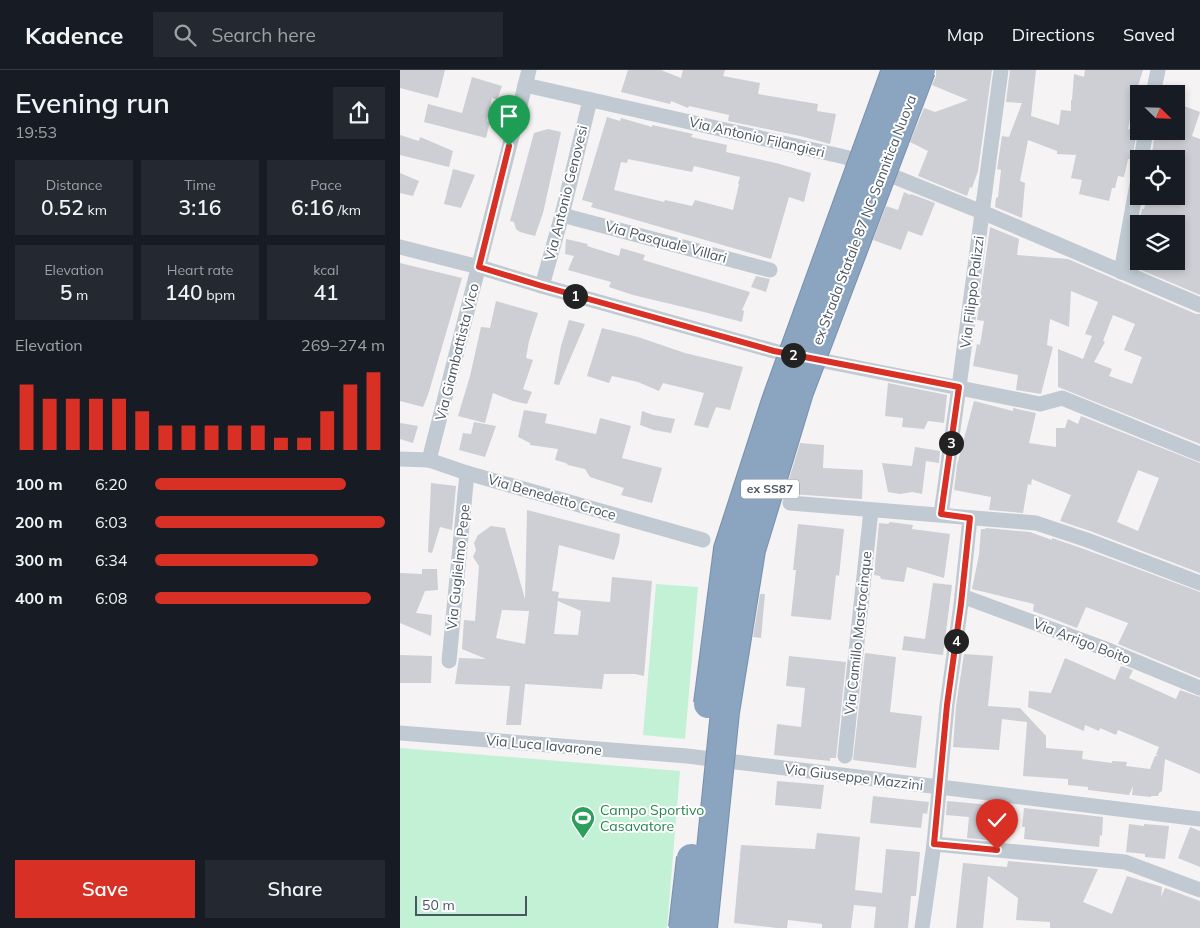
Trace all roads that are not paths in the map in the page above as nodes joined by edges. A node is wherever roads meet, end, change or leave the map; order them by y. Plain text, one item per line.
1 (896, 70) edge
2 (921, 70) edge
3 (1001, 70) edge
4 (1158, 70) edge
5 (527, 77) edge
6 (1155, 85) edge
7 (590, 100) junction
8 (1133, 205) edge
9 (982, 212) junction
10 (562, 215) junction
11 (400, 247) edge
12 (479, 267) junction
13 (770, 270) dead end
14 (1120, 272) junction
15 (542, 286) junction
16 (1200, 305) edge
17 (959, 387) junction
18 (1200, 454) edge
19 (400, 459) edge
20 (429, 460) junction
21 (468, 473) junction
22 (790, 503) dead end
23 (871, 510) junction
24 (941, 514) junction
25 (970, 518) junction
26 (703, 540) dead end
27 (1200, 583) edge
28 (962, 596) junction
29 (449, 661) dead end
30 (1200, 688) edge
31 (400, 734) edge
32 (687, 756) joint
33 (845, 756) dead end
34 (940, 787) junction
35 (1200, 819) edge
36 (934, 844) junction
37 (1200, 890) edge
38 (684, 928) edge
39 (703, 928) edge
40 (922, 928) edge

1 - 38 highway, ex Strada Statale 87 NC Sannitica Nuova / ex SS87, bridge
2 - 39 highway, ex Strada Statale 87 NC Sannitica Nuova / ex SS87, bridge
3 - 9 street, Via Filippo Palizzi
4 - 6 street
5 - 7 street, Via Antonio Filangieri
5 - 12 street, Via Giambattista Vico
7 - 9 street, Via Antonio Filangieri
7 - 10 street, Via Antonio Genovesi
8 - 14 street
9 - 14 street, Via Antonio Filangieri
9 - 17 street, Via Filippo Palizzi
10 - 13 street, Via Pasquale Villari
10 - 15 street, Via Antonio Genovesi
11 - 12 street
12 - 15 street
12 - 20 street, Via Giambattista Vico
14 - 16 street, Via Antonio Filangieri
15 - 17 street
17 - 18 street
17 - 24 street, Via Filippo Palizzi
19 - 20 street, Via Benedetto Croce
20 - 21 street, Via Benedetto Croce
21 - 26 street, Via Benedetto Croce
21 - 29 street, Via Guglielmo Pepe
22 - 23 street
23 - 24 street
23 - 33 street, Via Camillo Mastrocinque
24 - 25 street
25 - 27 street
25 - 28 street
28 - 30 street, Via Arrigo Boito
28 - 34 street
31 - 32 street, Via Luca Iavarone
32 - 34 street, Via Giuseppe Mazzini
34 - 35 street, Via Giuseppe Mazzini
34 - 36 street
36 - 37 street
36 - 40 street

